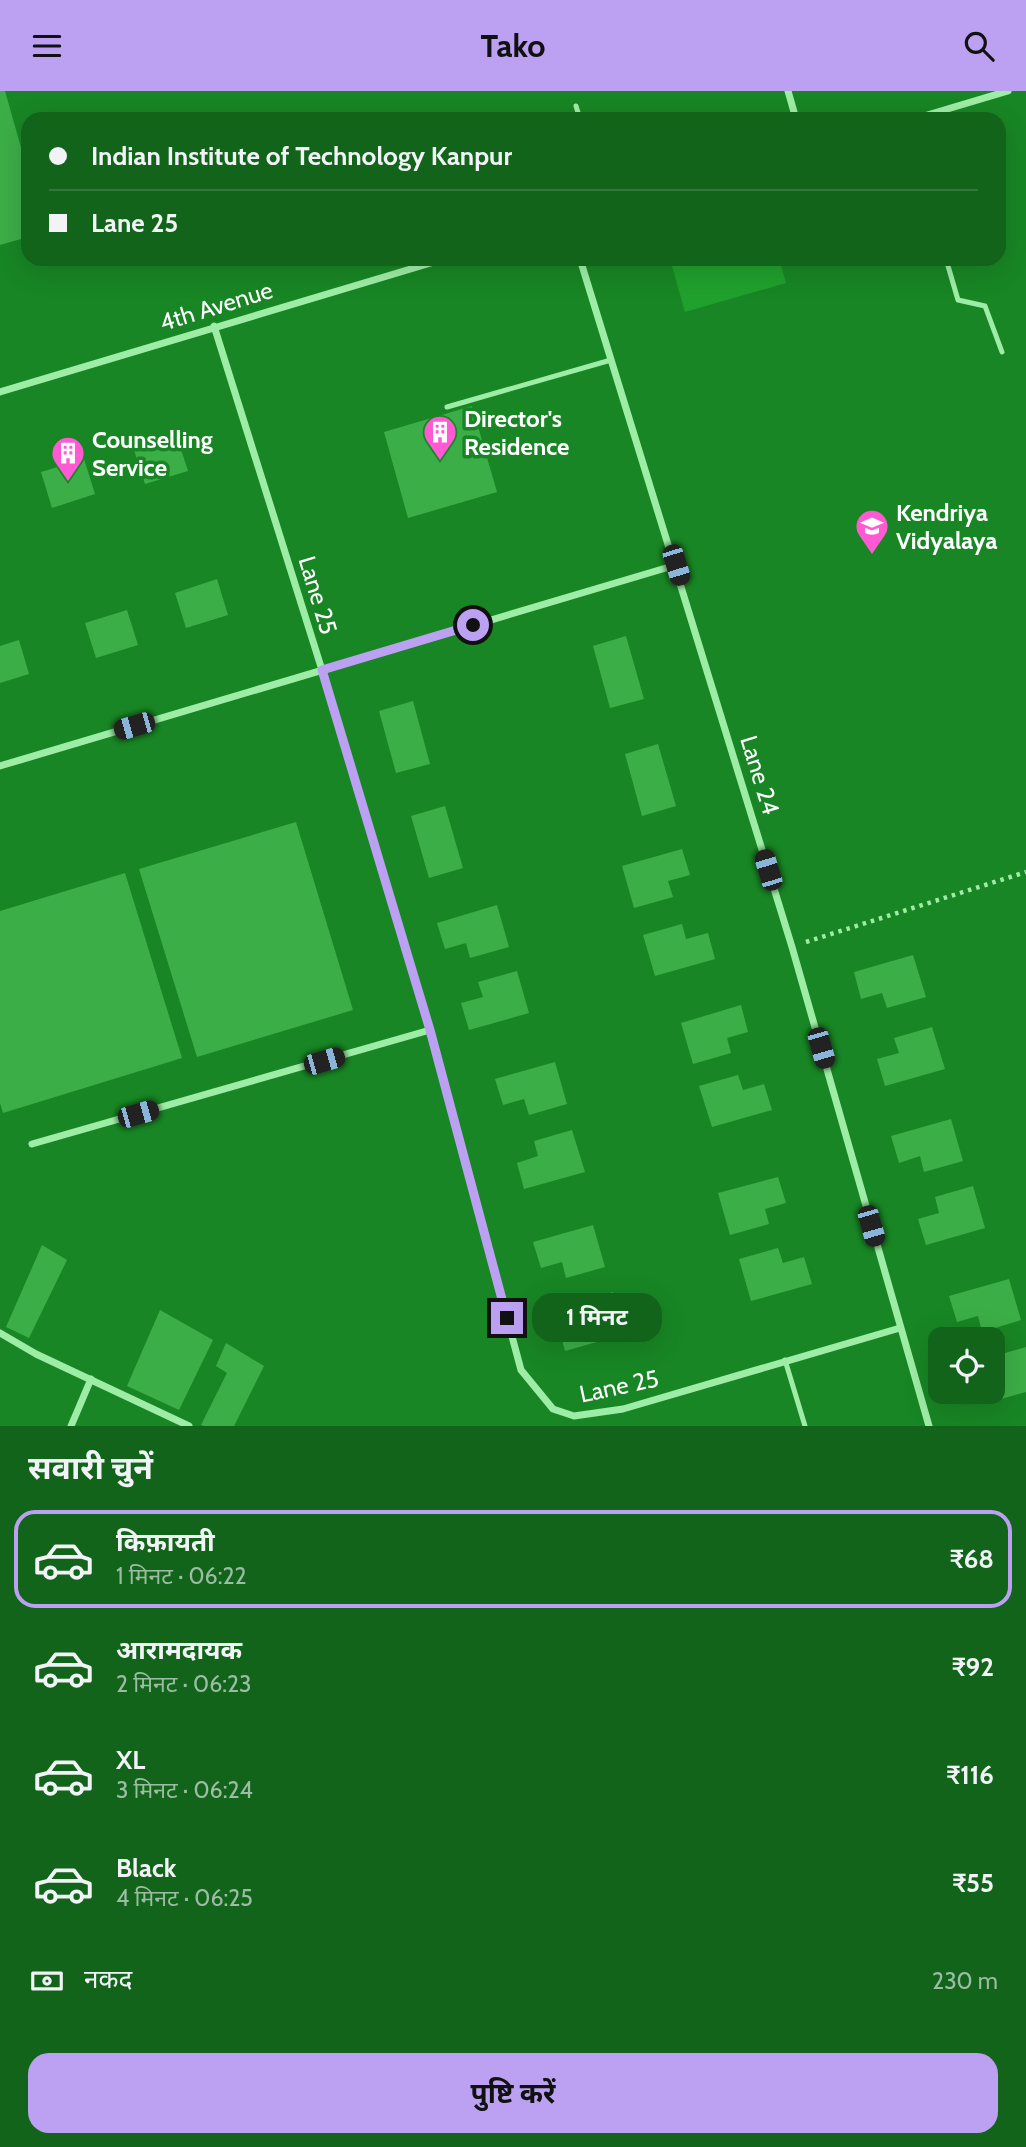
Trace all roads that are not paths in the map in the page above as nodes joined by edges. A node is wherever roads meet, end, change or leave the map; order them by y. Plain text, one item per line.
1 (788, 91) edge
2 (1008, 91) edge
3 (576, 107) dead end
4 (578, 112) edge
5 (794, 112) edge
6 (938, 112) edge
7 (420, 266) edge
8 (582, 266) edge
9 (948, 266) edge
10 (214, 327) junction
11 (1002, 352) dead end
12 (611, 360) junction
13 (0, 392) edge
14 (447, 407) dead end
15 (676, 565) junction
16 (322, 670) junction
17 (0, 766) edge
18 (430, 1030) junction
19 (32, 1144) dead end
20 (900, 1328) junction
21 (0, 1333) edge
22 (785, 1360) junction
23 (91, 1379) junction
24 (71, 1426) edge
25 (189, 1426) edge
26 (805, 1426) edge
27 (929, 1426) edge

1 - 5 street
2 - 6 street
3 - 4 lane
7 - 10 street, 4th Avenue
8 - 12 street, Lane 24
9 - 11 lane
10 - 13 street, 4th Avenue
10 - 16 street, Lane 25
12 - 14 lane
12 - 15 street, Lane 24
15 - 16 street
15 - 20 street, Lane 24
16 - 17 street
16 - 18 street, Lane 25
18 - 19 street
18 - 22 street, Lane 25
20 - 22 street, Lane 25
20 - 27 street, Lane 24
21 - 23 street
22 - 26 lane
23 - 24 street
23 - 25 street

